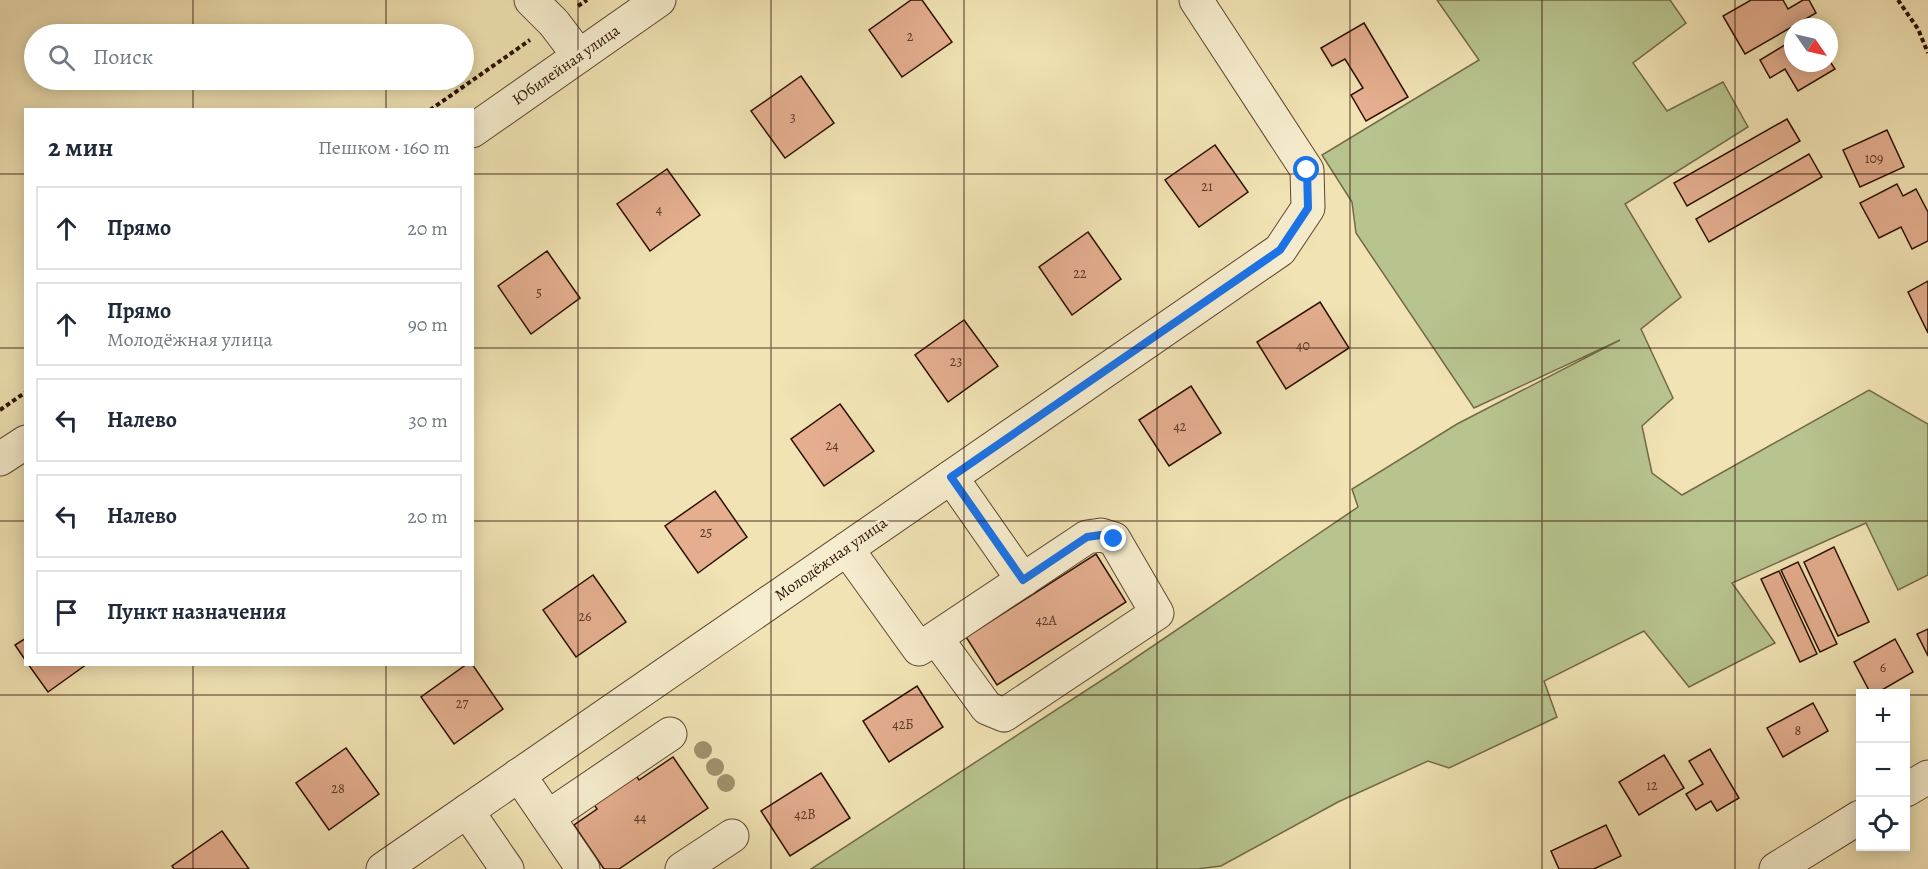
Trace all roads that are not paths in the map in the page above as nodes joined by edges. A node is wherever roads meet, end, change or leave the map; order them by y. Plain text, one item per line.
1 (531, 0) edge
2 (659, 0) edge
3 (1196, 0) edge
4 (579, 56) junction
5 (474, 130) edge
6 (24, 443) edge
7 (0, 459) edge
8 (951, 477) junction
9 (847, 549) junction
10 (1023, 580) junction
11 (936, 638) junction
12 (670, 734) dead end
13 (519, 775) junction
14 (1928, 777) edge
15 (1910, 787) edge
16 (467, 811) junction
17 (548, 817) junction
18 (1856, 820) edge
19 (732, 836) dead end
20 (383, 869) edge
21 (507, 869) edge
22 (583, 869) edge
23 (682, 869) edge
24 (1776, 869) edge

1 - 4 street
2 - 4 street, Юбилейная улица
3 - 8 street, Молодёжная улица
4 - 5 street, Юбилейная улица
6 - 7 street
8 - 9 street, Молодёжная улица
8 - 10 street
9 - 11 street
9 - 13 street, Молодёжная улица
10 - 11 street
10 - 11 street
12 - 17 street
13 - 16 street, Молодёжная улица
13 - 17 street
14 - 15 street
16 - 20 street, Молодёжная улица
16 - 21 street
17 - 22 street
18 - 24 street
19 - 23 street

